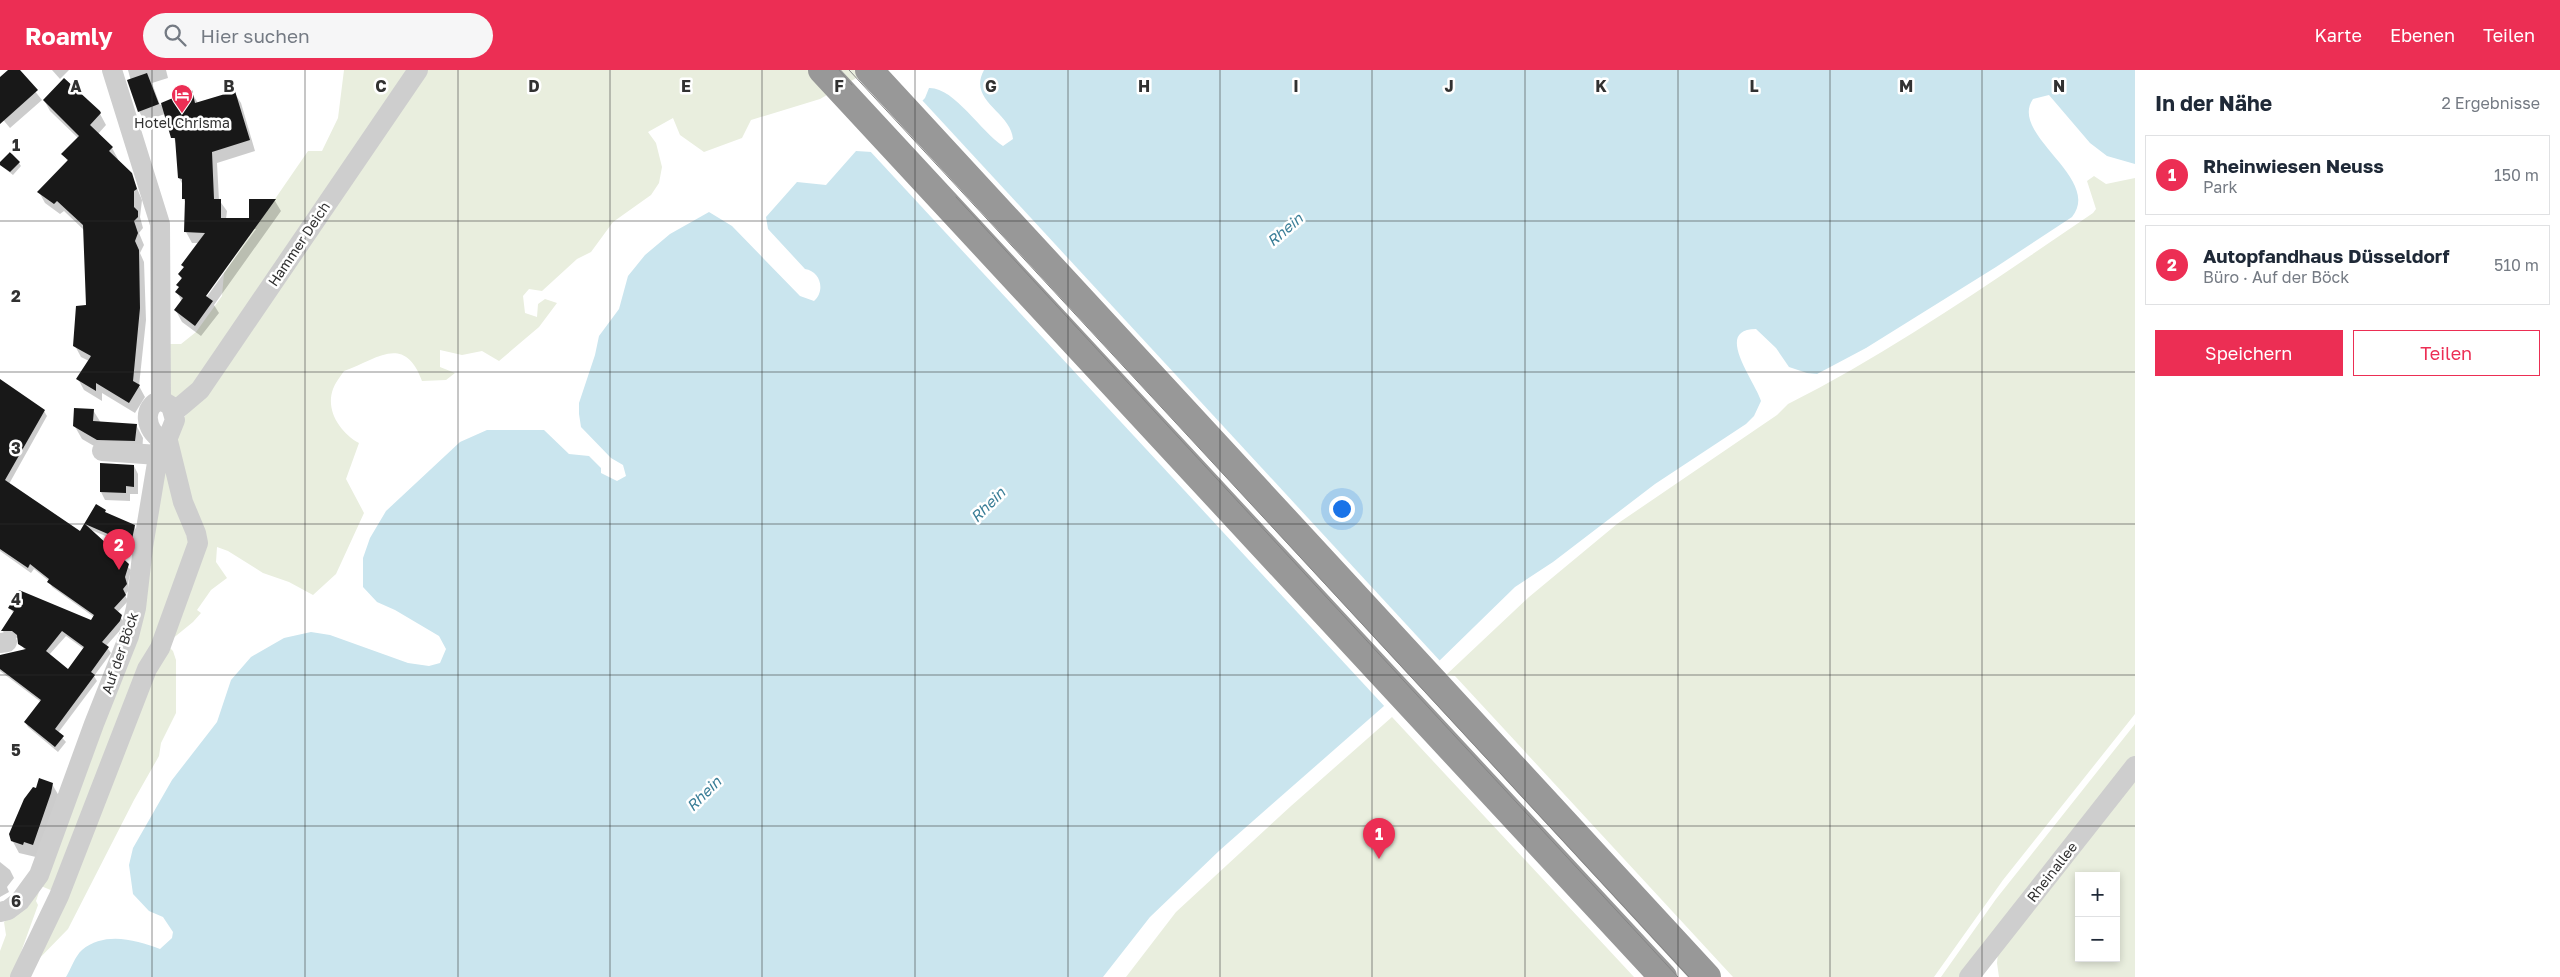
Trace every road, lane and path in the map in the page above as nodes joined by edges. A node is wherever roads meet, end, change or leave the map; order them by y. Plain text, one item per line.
1 (112, 70) edge
2 (418, 70) edge
3 (822, 70) edge
4 (869, 70) edge
5 (167, 406) junction
6 (162, 444) junction
7 (102, 451) dead end
8 (2135, 766) edge
9 (0, 912) edge
10 (1979, 973) edge
11 (20, 977) edge
12 (1663, 977) edge
13 (1706, 977) edge

1 - 5 street, Auf der Böck
2 - 5 street, Hammer Deich
3 - 12 highway
4 - 13 highway
5 - 6 street, Auf der Böck
5 - 6 street
6 - 7 street
6 - 9 street, Auf der Böck
6 - 11 street
8 - 10 street, Rheinallee

